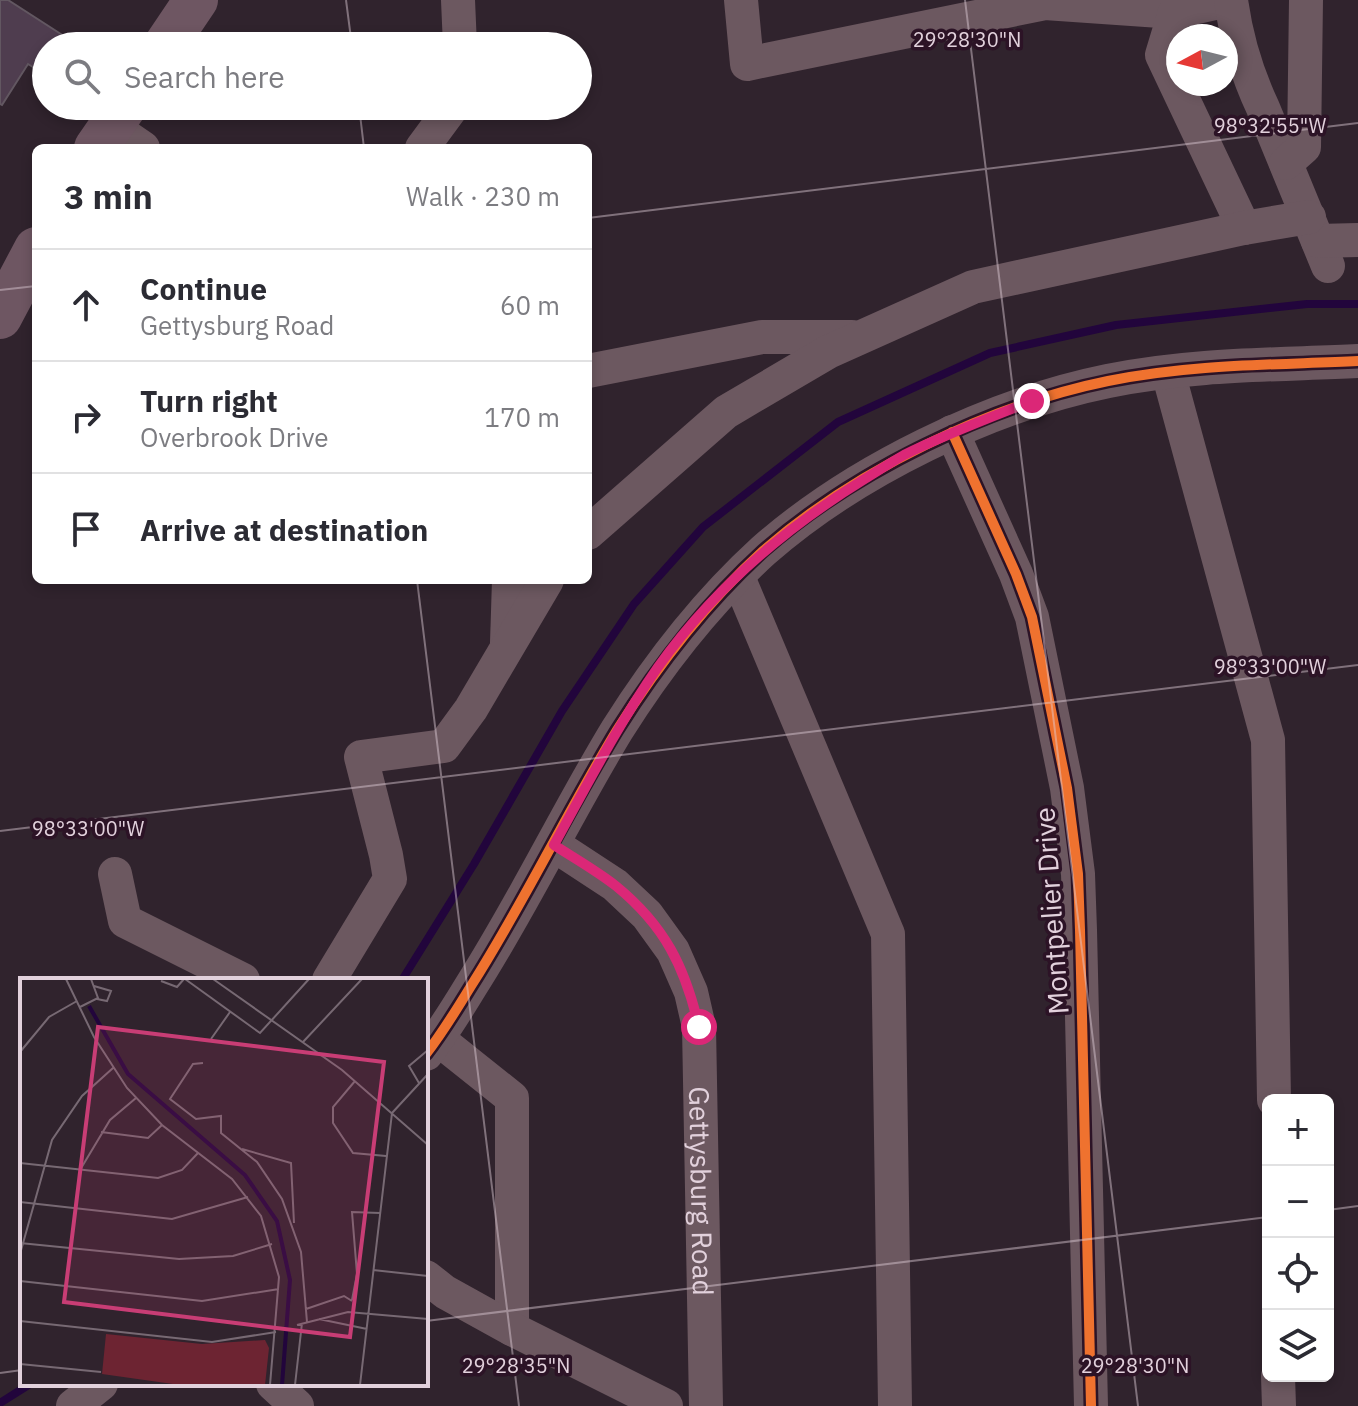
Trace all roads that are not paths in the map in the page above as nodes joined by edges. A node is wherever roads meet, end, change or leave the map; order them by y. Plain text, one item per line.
1 (196, 0) edge
2 (458, 0) edge
3 (741, 0) edge
4 (1230, 0) edge
5 (1306, 0) edge
6 (1175, 12) junction
7 (174, 32) edge
8 (459, 32) edge
9 (443, 120) edge
10 (425, 144) edge
11 (1286, 163) junction
12 (1244, 228) junction
13 (1358, 240) edge
14 (1319, 241) junction
15 (32, 257) edge
16 (0, 317) edge
17 (862, 337) junction
18 (1358, 361) edge
19 (592, 370) edge
20 (1168, 372) junction
21 (952, 432) junction
22 (592, 529) edge
23 (738, 577) junction
24 (509, 584) edge
25 (545, 584) edge
26 (507, 647) junction
27 (554, 845) junction
28 (115, 874) dead end
29 (239, 978) edge
30 (330, 978) edge
31 (432, 1046) edge
32 (1274, 1094) edge
33 (428, 1279) edge
34 (512, 1329) junction
35 (1278, 1382) edge
36 (98, 1386) edge
37 (275, 1386) edge
38 (73, 1406) edge
39 (297, 1406) edge
40 (666, 1406) edge
41 (706, 1406) edge
42 (895, 1406) edge
43 (1091, 1406) edge
44 (1279, 1406) edge

1 - 7 main road
2 - 8 street
3 - 6 street
4 - 6 street
4 - 11 street
5 - 11 street
6 - 12 street
9 - 10 street
11 - 14 street
12 - 14 street
12 - 17 street
13 - 14 street
15 - 16 main road
17 - 19 street
17 - 22 street
18 - 20 street
20 - 21 street
20 - 32 street
21 - 23 street
21 - 43 street, Montpelier Drive
23 - 27 street
23 - 42 street
24 - 26 street
25 - 26 street
26 - 30 street
27 - 31 street
27 - 41 street, Gettysburg Road
28 - 29 street
31 - 34 street
33 - 34 street
34 - 40 street
35 - 44 street
36 - 38 street
37 - 39 street

